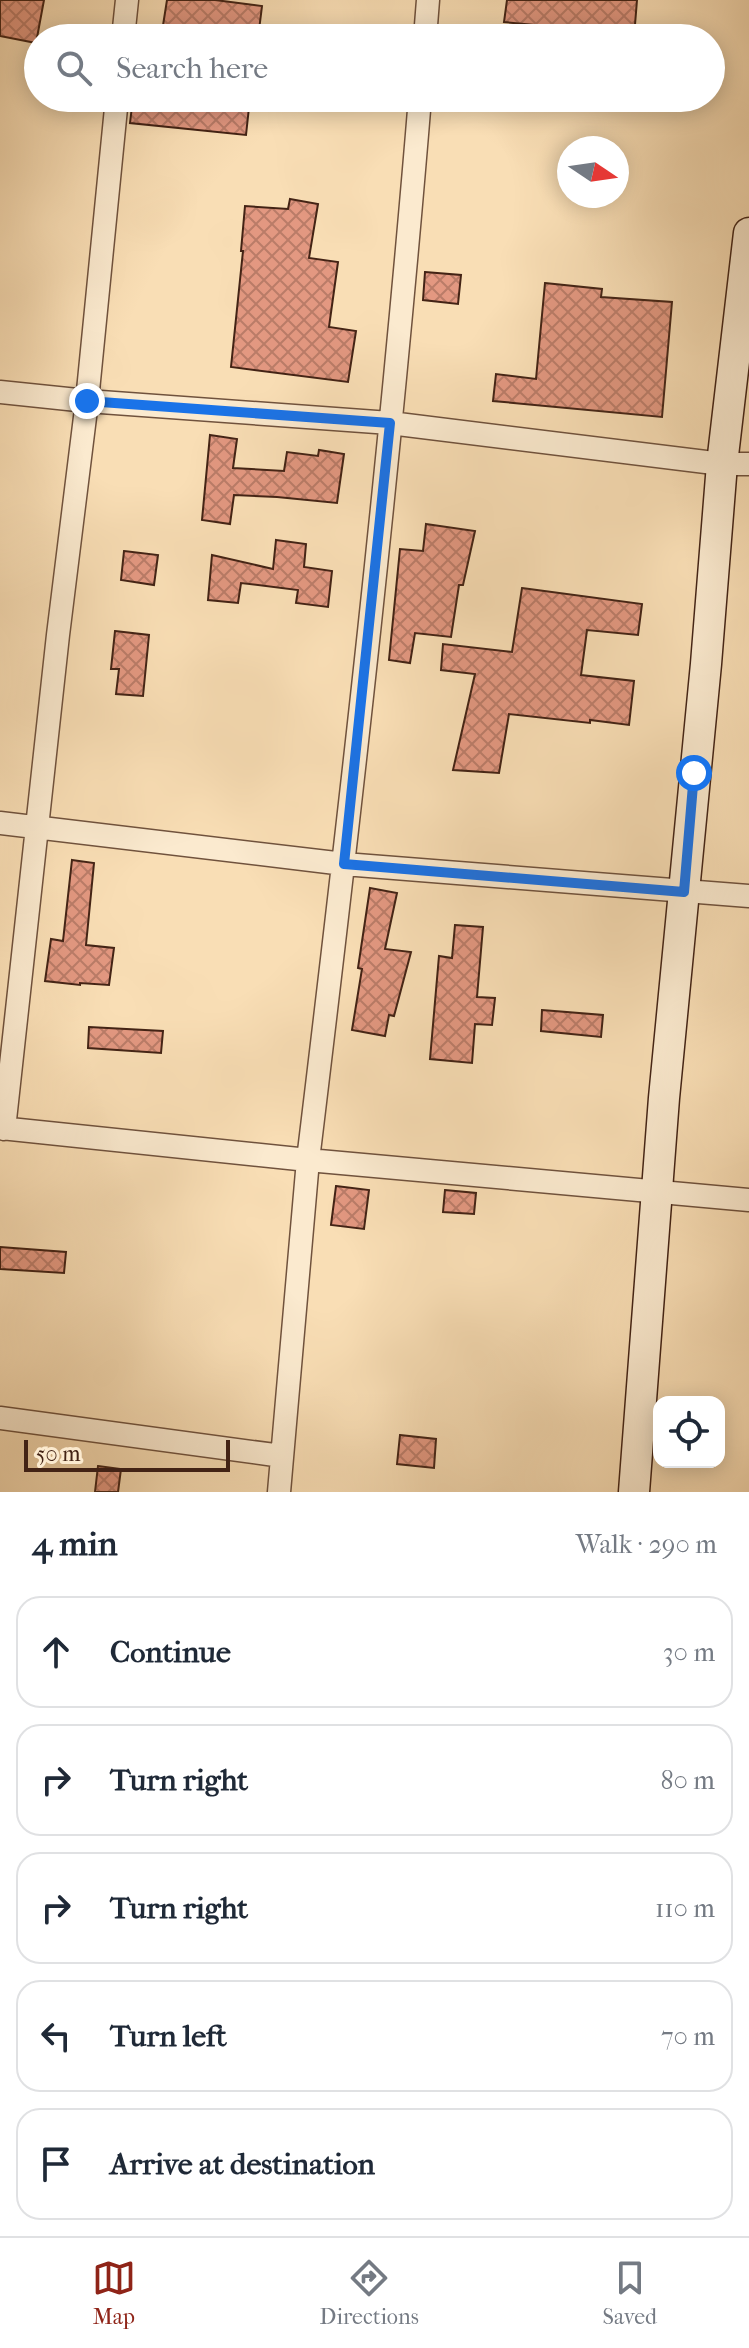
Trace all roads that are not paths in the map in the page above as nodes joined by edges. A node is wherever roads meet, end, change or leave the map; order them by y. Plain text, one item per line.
1 (127, 0) edge
2 (428, 0) edge
3 (124, 24) edge
4 (426, 24) edge
5 (116, 112) edge
6 (419, 112) edge
7 (749, 233) edge
8 (0, 392) edge
9 (87, 401) junction
10 (390, 423) junction
11 (735, 464) edge
12 (0, 823) edge
13 (37, 827) junction
14 (344, 864) junction
15 (684, 892) junction
16 (749, 896) edge
17 (2, 1129) edge
18 (308, 1160) junction
19 (657, 1191) junction
20 (749, 1200) edge
21 (0, 1418) edge
22 (282, 1456) junction
23 (279, 1492) edge
24 (634, 1492) edge

1 - 3 street
2 - 4 street
5 - 9 street
6 - 10 street
7 - 11 street
8 - 9 street
9 - 10 street
9 - 13 street
10 - 11 street
10 - 14 street
11 - 15 street
12 - 13 street
13 - 14 street
13 - 17 street
14 - 15 street
14 - 18 street
15 - 16 street
15 - 19 street
17 - 18 street
18 - 19 street
18 - 22 street
19 - 20 street
19 - 24 street
21 - 22 street
22 - 23 street

